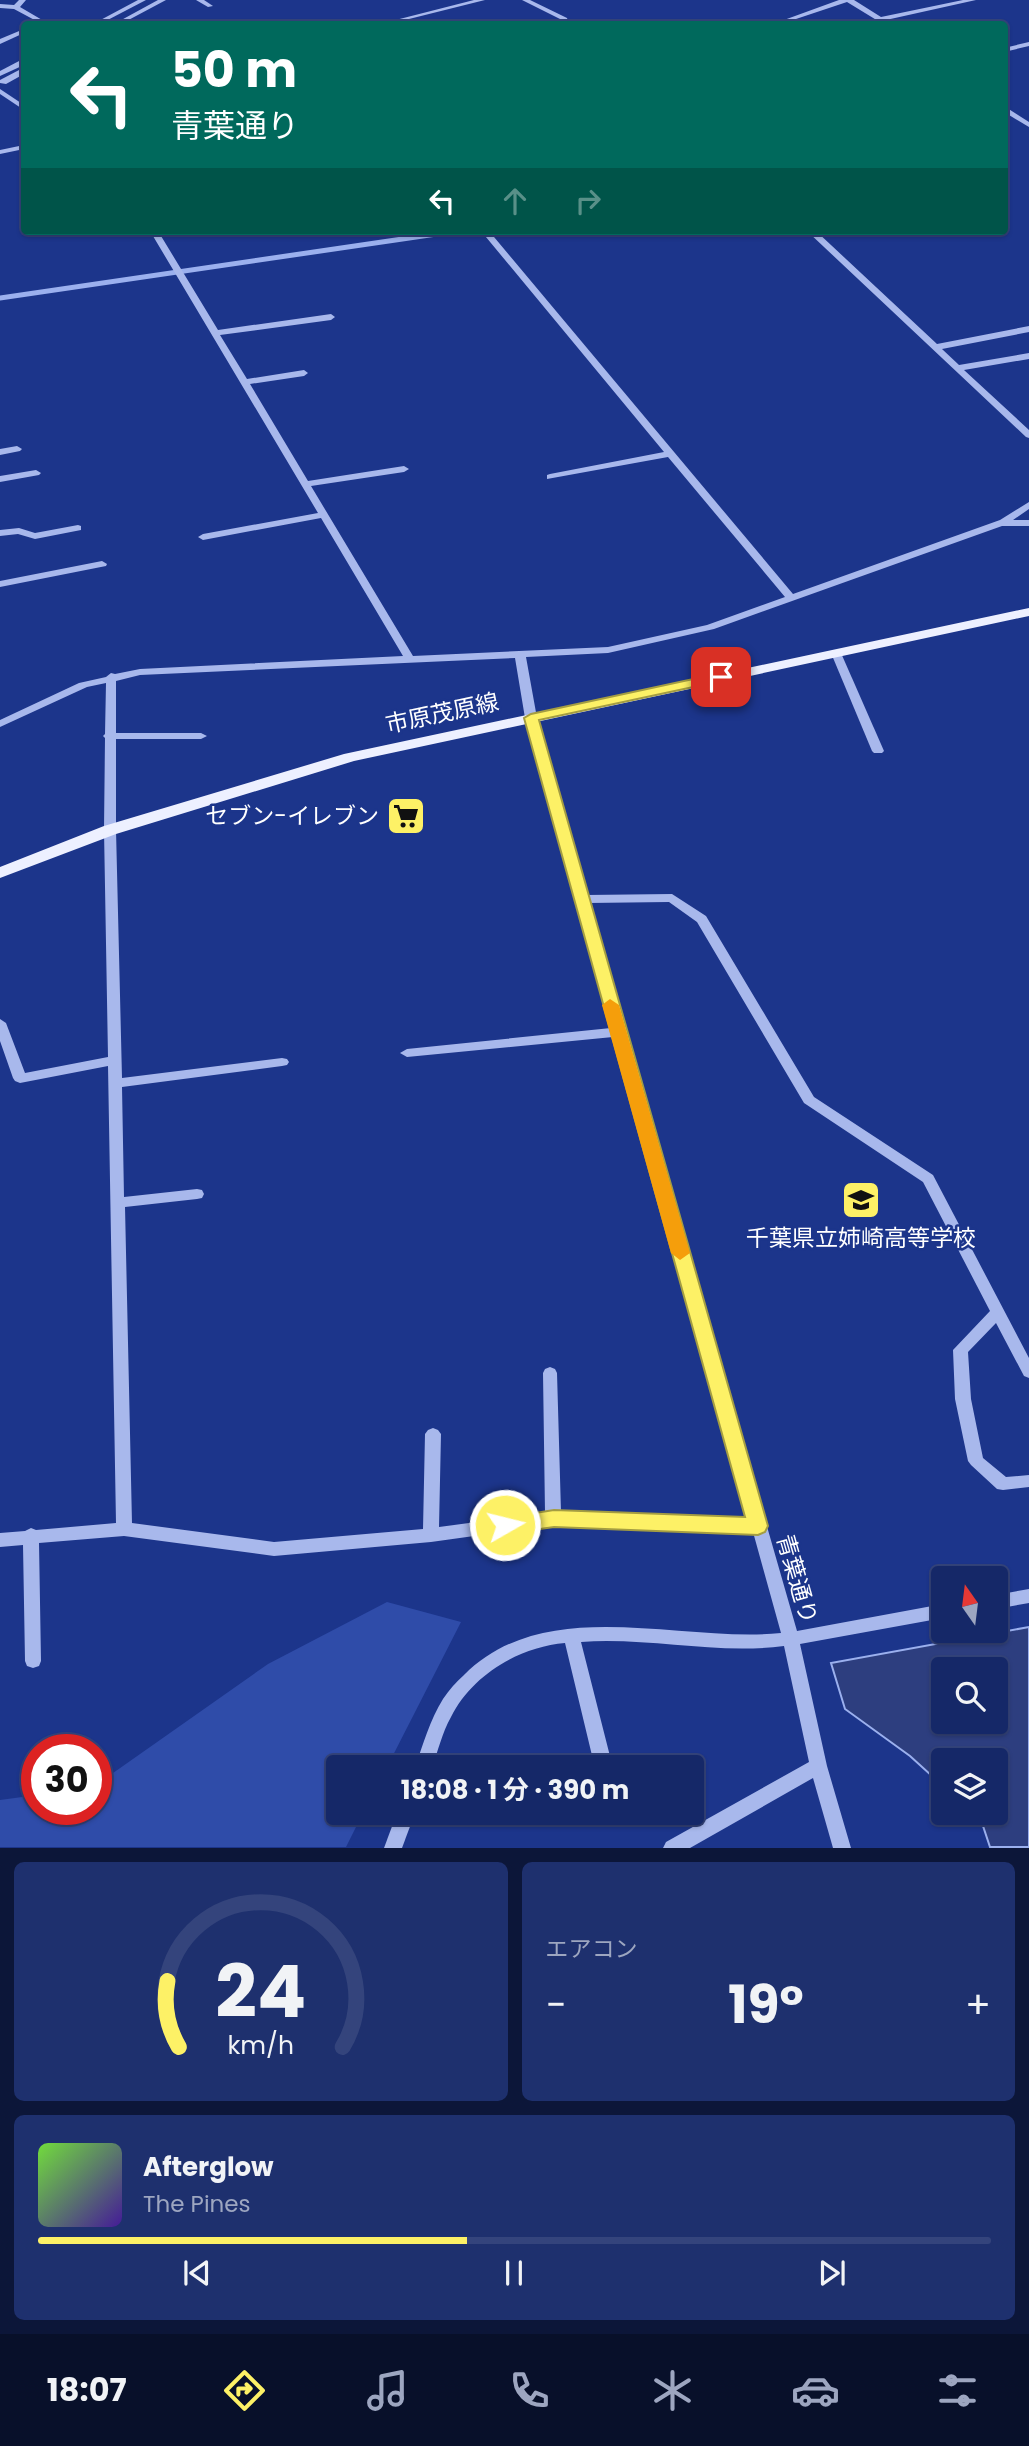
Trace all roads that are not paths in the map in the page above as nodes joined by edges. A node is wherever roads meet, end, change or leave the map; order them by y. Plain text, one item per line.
1 (23, 0) edge
2 (144, 0) edge
3 (163, 0) edge
4 (199, 0) edge
5 (482, 0) edge
6 (525, 0) edge
7 (847, 0) edge
8 (973, 0) edge
9 (0, 6) edge
10 (210, 6) dead end
11 (16, 7) junction
12 (881, 19) junction
13 (40, 21) edge
14 (102, 21) edge
15 (123, 21) edge
16 (395, 21) edge
17 (565, 21) edge
18 (785, 21) edge
19 (884, 21) edge
20 (21, 32) edge
21 (0, 43) edge
22 (1029, 44) edge
23 (1008, 49) edge
24 (21, 64) edge
25 (21, 73) edge
26 (0, 74) edge
27 (0, 84) edge
28 (0, 91) edge
29 (21, 106) edge
30 (1008, 110) edge
31 (1017, 116) junction
32 (1008, 117) edge
33 (1029, 125) edge
34 (21, 148) edge
35 (0, 152) edge
36 (156, 235) edge
37 (488, 235) edge
38 (815, 235) edge
39 (331, 317) dead end
40 (1029, 329) edge
41 (215, 333) junction
42 (936, 346) junction
43 (1029, 356) edge
44 (958, 368) junction
45 (304, 373) dead end
46 (244, 382) junction
47 (1029, 435) edge
48 (17, 449) dead end
49 (0, 452) edge
50 (669, 454) junction
51 (404, 469) dead end
52 (36, 473) dead end
53 (550, 477) dead end
54 (0, 479) edge
55 (305, 484) junction
56 (1029, 505) edge
57 (323, 515) junction
58 (1003, 523) junction
59 (1029, 523) edge
60 (78, 528) dead end
61 (0, 533) edge
62 (203, 537) dead end
63 (102, 564) dead end
64 (0, 584) edge
65 (792, 599) junction
66 (1029, 612) edge
67 (836, 653) junction
68 (520, 656) junction
69 (410, 659) junction
70 (111, 676) junction
71 (0, 710) edge
72 (531, 718) junction
73 (4, 722) edge
74 (109, 736) junction
75 (201, 736) dead end
76 (878, 751) dead end
77 (110, 830) junction
78 (0, 873) edge
79 (582, 899) junction
80 (0, 1023) edge
81 (618, 1032) junction
82 (407, 1053) dead end
83 (114, 1060) junction
84 (282, 1062) dead end
85 (115, 1083) junction
86 (197, 1194) dead end
87 (117, 1203) junction
88 (998, 1312) junction
89 (1029, 1372) edge
90 (550, 1373) dead end
91 (433, 1434) dead end
92 (1029, 1481) edge
93 (554, 1518) junction
94 (758, 1526) junction
95 (124, 1529) junction
96 (32, 1535) junction
97 (432, 1535) junction
98 (0, 1540) edge
99 (1029, 1596) edge
100 (1008, 1600) edge
101 (931, 1613) edge
102 (571, 1635) junction
103 (791, 1639) junction
104 (33, 1661) dead end
105 (428, 1755) edge
106 (601, 1755) edge
107 (818, 1766) junction
108 (401, 1825) edge
109 (393, 1847) edge
110 (672, 1847) edge
111 (842, 1847) edge

1 - 11 street
2 - 14 street
3 - 15 street
4 - 10 street
5 - 16 street
6 - 17 street
7 - 12 street
7 - 18 street
8 - 12 street
9 - 11 street
11 - 13 street
12 - 19 street
20 - 21 street
22 - 23 street
24 - 26 street
25 - 27 street
28 - 29 street
30 - 31 street
31 - 32 street
31 - 33 street
34 - 35 street
36 - 41 street
37 - 50 street
38 - 42 street
39 - 41 street
40 - 42 street
41 - 46 street
42 - 44 street
43 - 44 street
44 - 47 street
45 - 46 street
46 - 55 street
48 - 49 street
50 - 53 street
50 - 65 street
51 - 55 street
52 - 54 street
55 - 57 street
56 - 58 street
57 - 62 street
57 - 69 street
58 - 59 street
58 - 65 street
60 - 61 street
63 - 64 street
65 - 68 street
66 - 67 main road, 市原茂原線
67 - 72 main road, 市原茂原線
67 - 76 street
68 - 69 street
68 - 72 street
69 - 70 street
70 - 73 street
70 - 74 street
71 - 73 street
72 - 77 main road, 市原茂原線
72 - 79 street, 青葉通り
74 - 75 street
74 - 77 street
77 - 78 main road, 市原茂原線
77 - 83 street
79 - 81 street, 青葉通り
79 - 88 street
80 - 83 street
81 - 82 street
81 - 94 street, 青葉通り
83 - 85 street
84 - 85 street
85 - 87 street
86 - 87 street
87 - 95 street
88 - 89 street
88 - 92 street
90 - 93 street
91 - 97 street
93 - 94 street
93 - 97 street
94 - 103 street, 青葉通り
95 - 96 street
95 - 97 street
96 - 98 street
96 - 104 street
99 - 100 street
101 - 103 street
102 - 103 street
102 - 105 street
102 - 106 street
103 - 107 street, 青葉通り
107 - 110 street
107 - 111 street, 青葉通り
108 - 109 street

